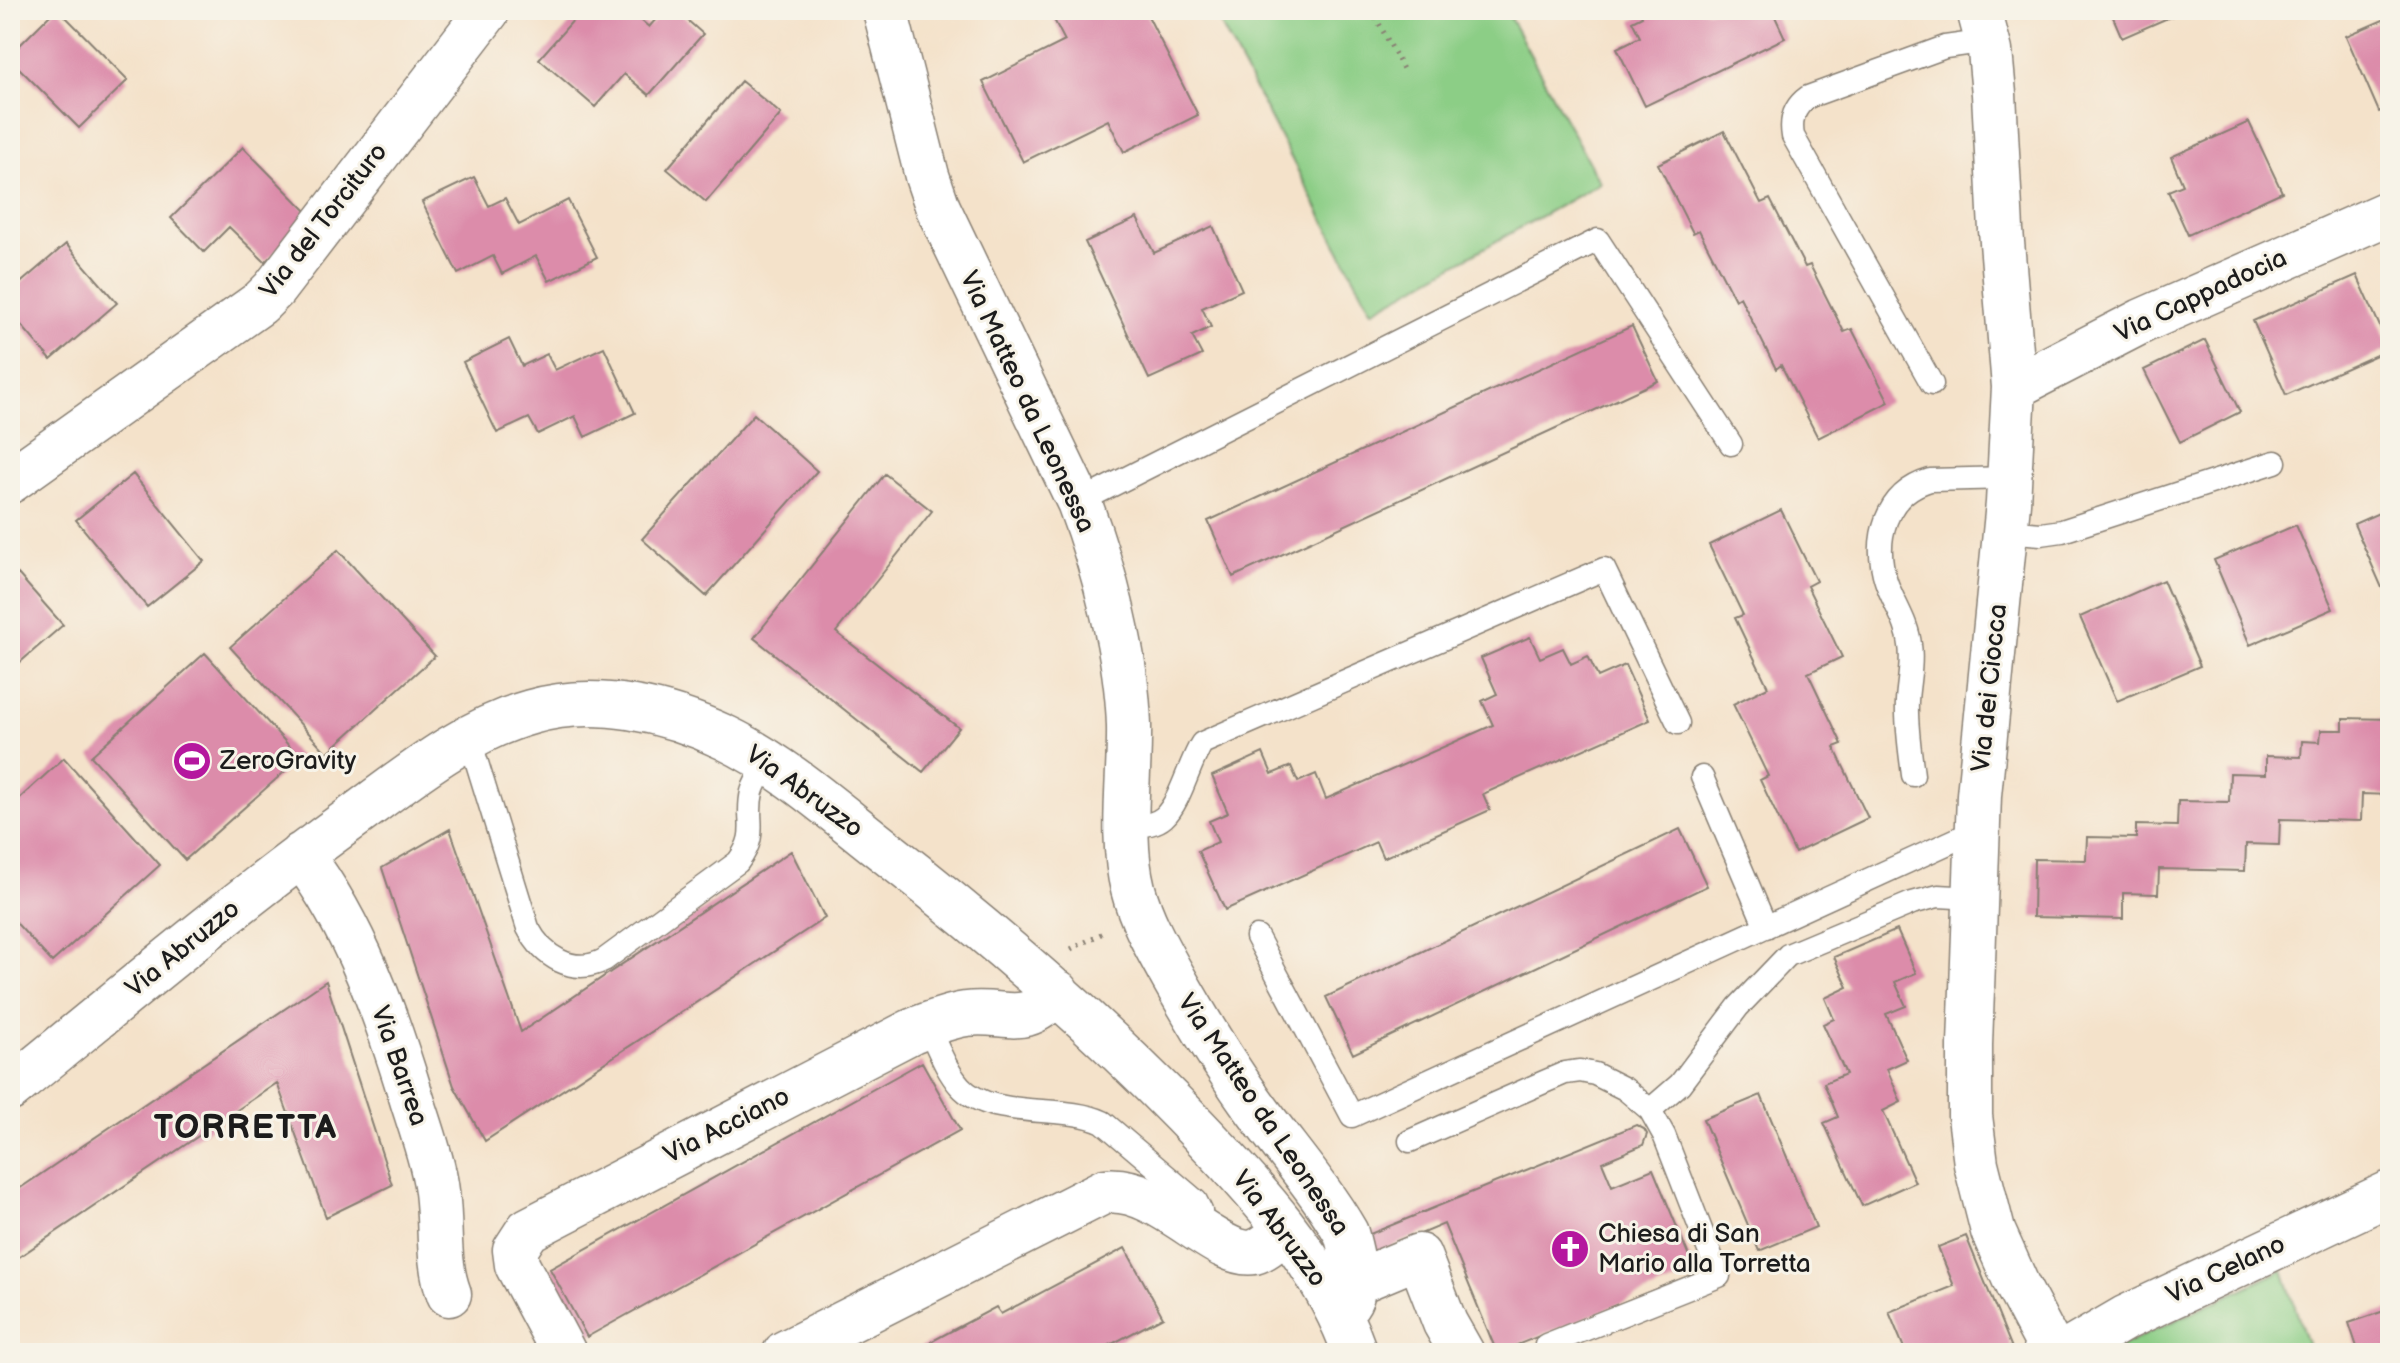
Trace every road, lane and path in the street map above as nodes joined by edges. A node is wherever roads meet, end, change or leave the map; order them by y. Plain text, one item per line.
1 (488, 10) edge
2 (885, 10) edge
3 (1372, 10) edge
4 (1988, 22) edge
5 (1404, 71) dead end
6 (2387, 219) edge
7 (1932, 384) dead end
8 (2014, 387) junction
9 (1731, 444) dead end
10 (2275, 462) dead end
11 (2010, 478) junction
12 (10, 481) edge
13 (1079, 502) junction
14 (2005, 531) junction
15 (1678, 723) dead end
16 (469, 737) junction
17 (768, 762) junction
18 (1913, 775) dead end
19 (1702, 777) dead end
20 (1127, 826) junction
21 (1977, 830) junction
22 (301, 855) junction
23 (1975, 898) junction
24 (1142, 914) junction
25 (1766, 927) junction
26 (1257, 937) dead end
27 (1049, 985) junction
28 (927, 1025) junction
29 (10, 1089) edge
30 (1650, 1110) junction
31 (1410, 1141) dead end
32 (2390, 1193) edge
33 (1194, 1226) junction
34 (1285, 1231) junction
35 (449, 1294) dead end
36 (1346, 1298) junction
37 (1546, 1345) dead end
38 (1455, 1350) edge
39 (564, 1353) edge
40 (785, 1353) edge
41 (1355, 1353) edge
42 (2053, 1353) edge
43 (2065, 1353) edge

1 - 12 street, Via del Torcituro
2 - 13 street, Via Matteo da Leonessa
3 - 5 path
4 - 7 lane
4 - 8 street, Via dei Ciocca
6 - 8 street, Via Cappadocia
8 - 11 street, Via dei Ciocca
9 - 13 lane
10 - 14 lane
11 - 14 street, Via dei Ciocca
11 - 18 lane
13 - 20 street, Via Matteo da Leonessa
14 - 21 street, Via dei Ciocca
15 - 20 lane
16 - 17 street, Via Abruzzo
16 - 17 lane
16 - 22 street, Via Abruzzo
17 - 27 street, Via Abruzzo
19 - 25 lane
20 - 24 street, Via Matteo da Leonessa
21 - 23 street, Via dei Ciocca
21 - 25 lane
22 - 29 street, Via Abruzzo
22 - 35 street, Via Barrea
23 - 30 lane
23 - 42 street, Via dei Ciocca
24 - 27 path
24 - 36 street, Via Matteo da Leonessa
25 - 26 lane
27 - 28 street, Via Acciano
27 - 34 street, Via Abruzzo
28 - 33 lane
28 - 39 street, Via Acciano
30 - 31 lane
30 - 37 lane
32 - 43 street, Via Celano
33 - 34 street
33 - 40 street
34 - 36 street, Via Abruzzo
36 - 38 street
36 - 41 street, Via Matteo da Leonessa

